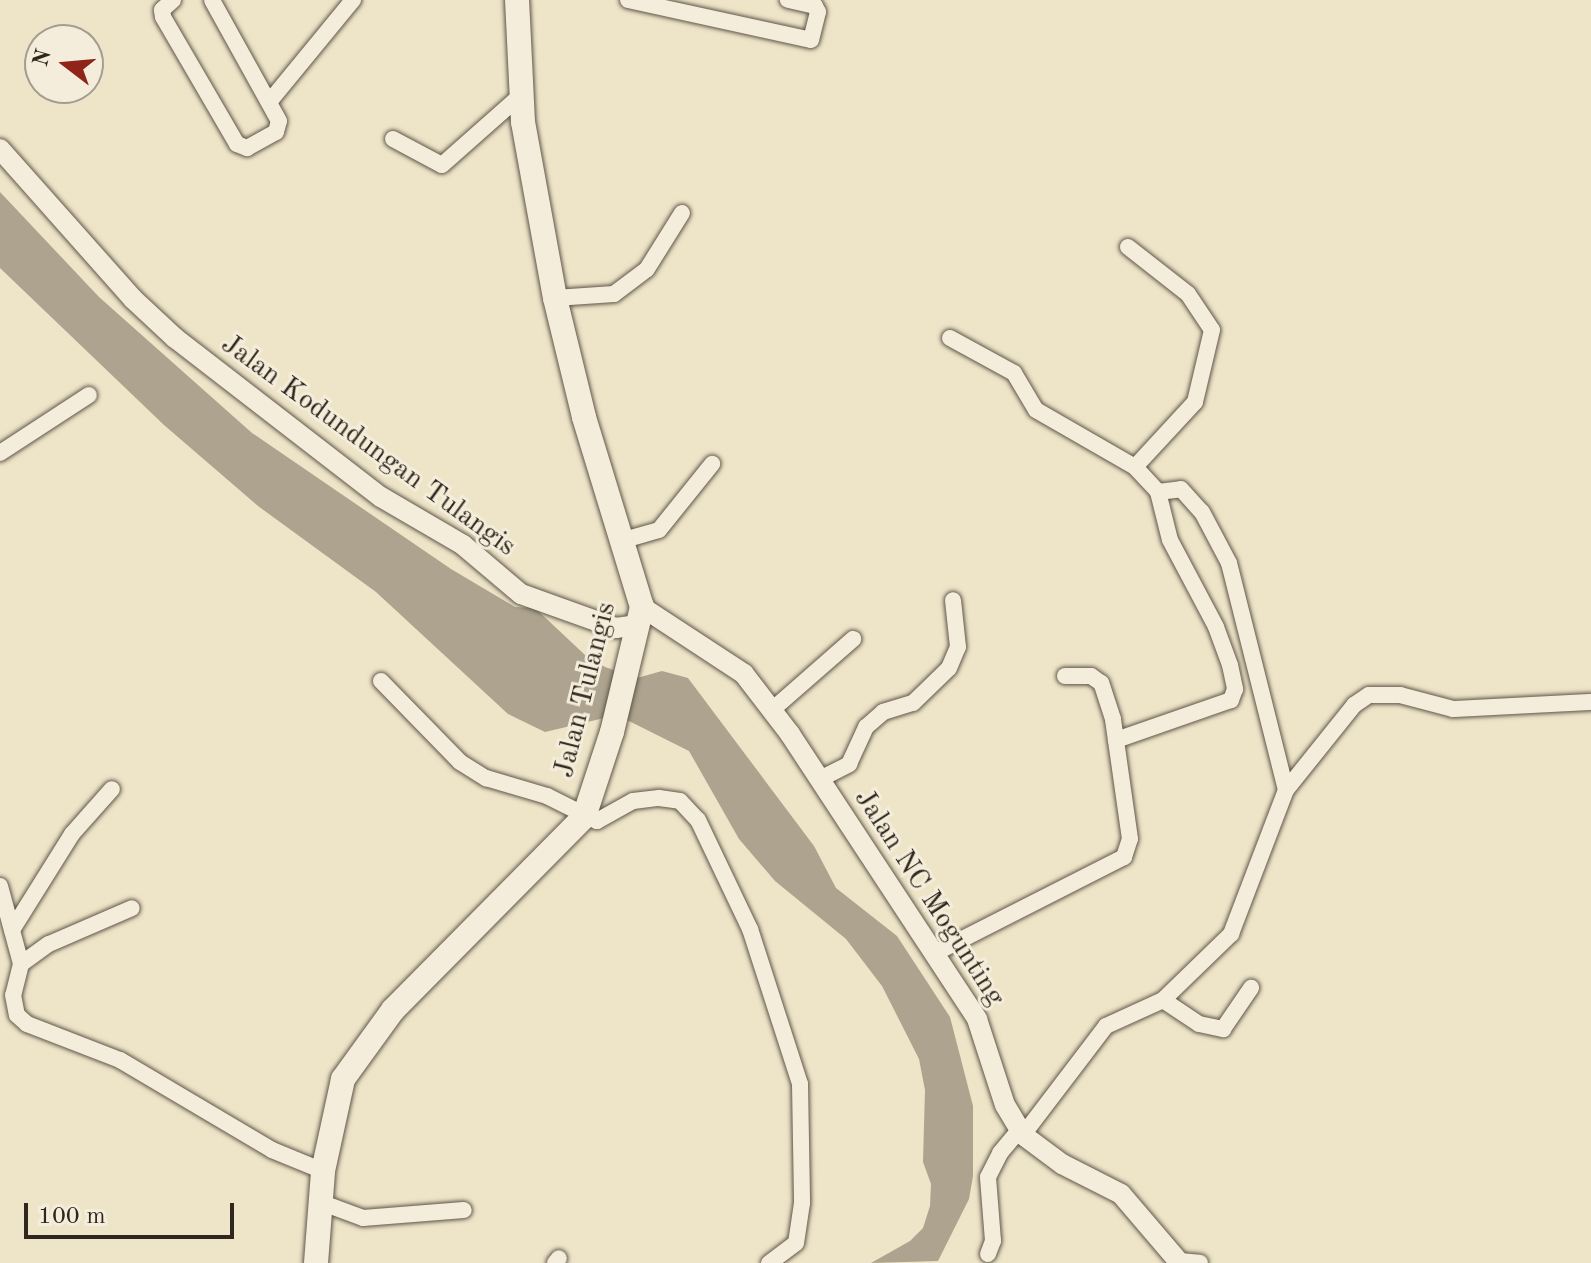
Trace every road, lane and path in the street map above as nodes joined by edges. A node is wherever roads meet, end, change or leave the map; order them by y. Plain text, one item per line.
1 (173, 0) edge
2 (212, 0) edge
3 (353, 0) edge
4 (517, 0) edge
5 (628, 0) edge
6 (788, 0) edge
7 (521, 95) junction
8 (270, 101) junction
9 (393, 139) dead end
10 (0, 149) edge
11 (682, 213) dead end
12 (1128, 247) dead end
13 (555, 298) junction
14 (950, 338) dead end
15 (89, 395) dead end
16 (0, 453) edge
17 (712, 464) dead end
18 (1135, 467) junction
19 (1158, 492) junction
20 (624, 540) junction
21 (953, 600) dead end
22 (640, 616) junction
23 (853, 639) dead end
24 (1065, 676) dead end
25 (381, 681) dead end
26 (1591, 702) edge
27 (772, 710) junction
28 (1116, 740) junction
29 (820, 779) junction
30 (112, 789) dead end
31 (1286, 790) junction
32 (584, 817) junction
33 (0, 886) edge
34 (132, 908) dead end
35 (12, 930) junction
36 (937, 952) junction
37 (21, 964) junction
38 (1251, 988) dead end
39 (7, 993) edge
40 (1163, 1000) junction
41 (1022, 1132) junction
42 (323, 1171) junction
43 (320, 1202) junction
44 (464, 1210) dead end
45 (988, 1254) dead end
46 (1186, 1262) edge
47 (316, 1263) edge
48 (769, 1263) edge

1 - 8 street
2 - 8 street
3 - 8 street
4 - 7 main road, Jalan Tulangis
5 - 6 street
7 - 9 street
7 - 13 main road, Jalan Tulangis
10 - 22 street, Jalan Kodundungan Tulangis
11 - 13 street
12 - 18 street
13 - 20 main road, Jalan Tulangis
14 - 18 street
15 - 16 street
17 - 20 street
18 - 19 street
19 - 28 street
19 - 31 street
20 - 22 main road, Jalan Tulangis
21 - 29 street
22 - 27 street, Jalan NC Mogunting
22 - 32 main road, Jalan Tulangis
23 - 27 street
24 - 28 street
25 - 32 street
26 - 31 street
27 - 29 street, Jalan NC Mogunting
28 - 36 street
29 - 36 street, Jalan NC Mogunting
30 - 35 street
31 - 40 street
32 - 42 main road, Jalan Tulangis
32 - 48 street
33 - 35 street
34 - 37 street
35 - 37 street
36 - 41 street, Jalan NC Mogunting
37 - 39 street
38 - 40 street
39 - 42 street
40 - 41 street
41 - 45 street
41 - 46 street, Jalan NC Mogunting
42 - 43 main road, Jalan Tulangis
43 - 44 street
43 - 47 main road, Jalan Tulangis

